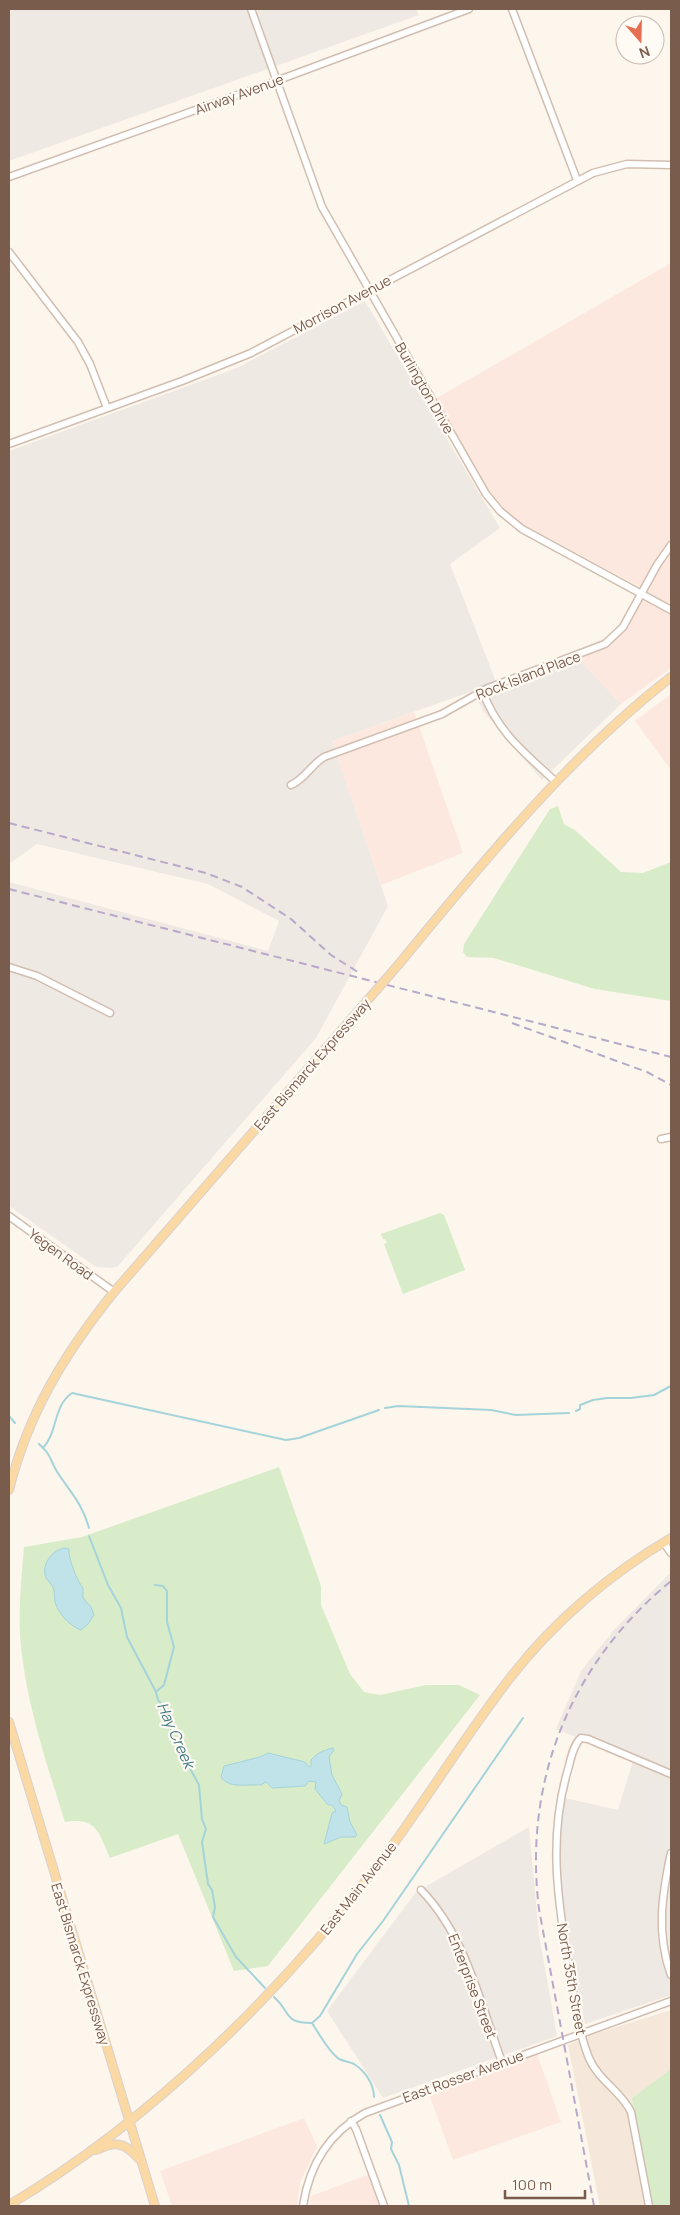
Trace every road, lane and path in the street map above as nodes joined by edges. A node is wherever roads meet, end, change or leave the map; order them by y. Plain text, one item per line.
1 (251, 9) edge
2 (469, 9) edge
3 (512, 9) edge
4 (276, 81) junction
5 (671, 165) edge
6 (9, 177) edge
7 (577, 180) junction
8 (9, 252) edge
9 (369, 290) junction
10 (107, 408) junction
11 (9, 444) edge
12 (671, 545) edge
13 (642, 593) junction
14 (671, 610) edge
15 (671, 677) edge
16 (482, 690) junction
17 (556, 782) junction
18 (291, 785) dead end
19 (9, 966) edge
20 (110, 1013) dead end
21 (671, 1137) edge
22 (661, 1139) dead end
23 (9, 1216) edge
24 (114, 1292) junction
25 (9, 1490) edge
26 (668, 1541) edge
27 (671, 1553) edge
28 (9, 1722) edge
29 (671, 1774) edge
30 (671, 1853) edge
31 (421, 1890) dead end
32 (671, 1976) edge
33 (671, 2001) edge
34 (581, 2034) junction
35 (502, 2062) junction
36 (129, 2121) junction
37 (351, 2122) junction
38 (83, 2156) junction
39 (141, 2160) junction
40 (9, 2205) edge
41 (154, 2206) edge
42 (303, 2206) edge
43 (384, 2206) edge
44 (649, 2206) edge

1 - 4 street, Burlington Drive
2 - 4 street, Airway Avenue
3 - 7 street
4 - 6 street, Airway Avenue
4 - 9 street, Burlington Drive
5 - 7 street, Morrison Avenue
7 - 9 street, Morrison Avenue
8 - 10 street
9 - 10 street, Morrison Avenue
9 - 13 street, Burlington Drive
10 - 11 street, Morrison Avenue
12 - 13 street, Rock Island Place
13 - 14 street, Burlington Drive
13 - 16 street, Rock Island Place
15 - 17 main road, East Bismarck Expressway
16 - 17 street
16 - 18 street, Rock Island Place
17 - 24 main road, East Bismarck Expressway, bridge
19 - 20 street
21 - 22 street
23 - 24 street, Yegen Road
24 - 25 main road, East Bismarck Expressway
26 - 27 street
26 - 36 main road, East Main Avenue
28 - 36 main road, East Bismarck Expressway
29 - 34 street, North 35th Street
30 - 32 street
31 - 35 street, Enterprise Street
33 - 34 street, East Rosser Avenue
34 - 35 street, East Rosser Avenue
34 - 44 street, North 35th Street
35 - 37 street, East Rosser Avenue
36 - 38 main road, East Main Avenue
36 - 39 main road, East Bismarck Expressway
37 - 42 street, East Rosser Avenue
37 - 43 street
38 - 39 main road
38 - 40 main road, East Main Avenue
39 - 41 main road, East Bismarck Expressway

